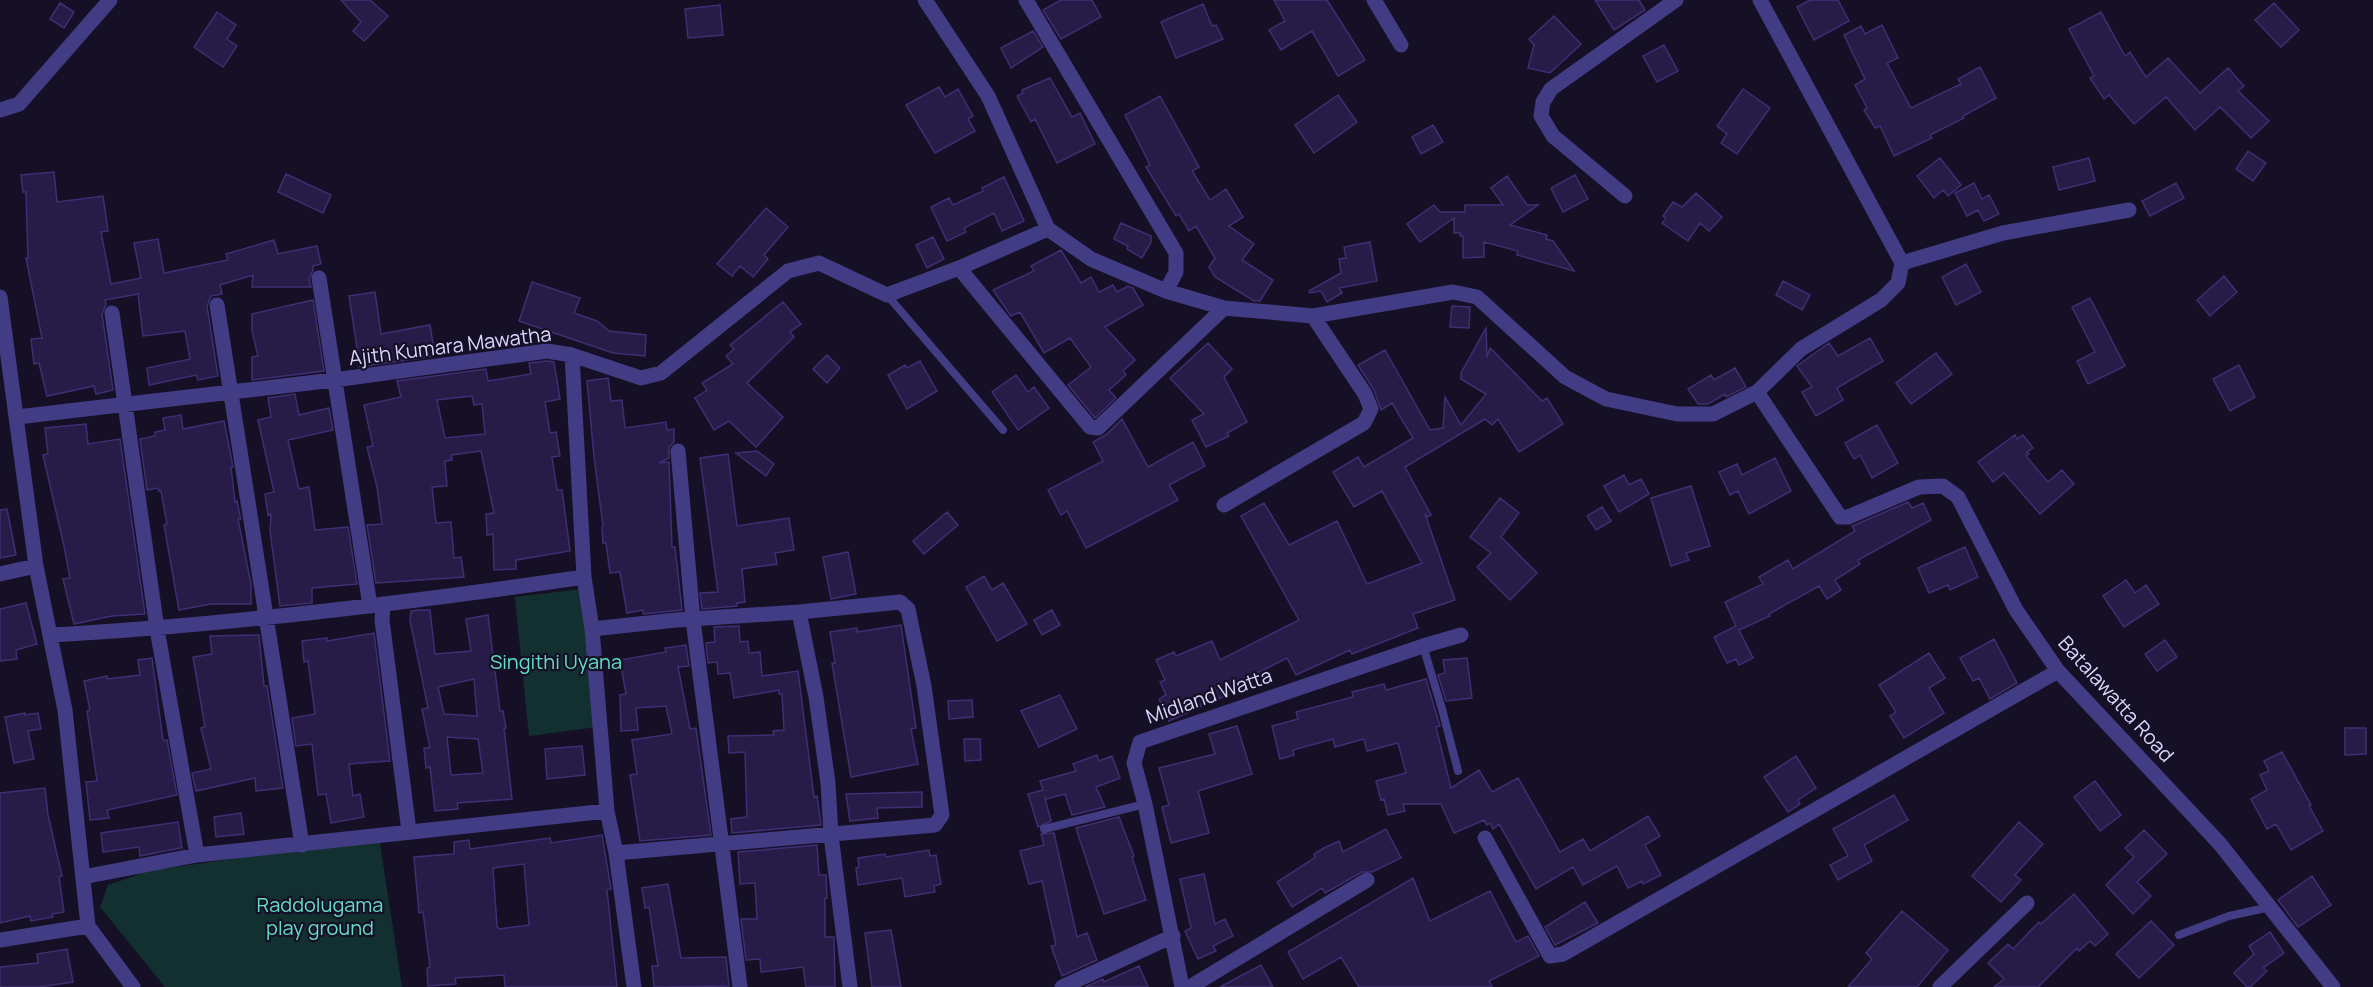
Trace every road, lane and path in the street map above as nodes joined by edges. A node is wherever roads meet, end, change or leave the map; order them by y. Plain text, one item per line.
1 (110, 0) edge
2 (925, 0) edge
3 (1026, 0) edge
4 (1374, 0) edge
5 (1676, 0) edge
6 (1760, 0) edge
7 (1401, 45) dead end
8 (0, 110) edge
9 (1625, 196) dead end
10 (2129, 210) dead end
11 (1048, 229) junction
12 (1902, 263) junction
13 (959, 268) junction
14 (319, 278) dead end
15 (1166, 291) junction
16 (887, 295) junction
17 (0, 297) edge
18 (217, 305) dead end
19 (1224, 308) junction
20 (112, 312) dead end
21 (1313, 316) junction
22 (1, 317) edge
23 (572, 355) junction
24 (334, 380) junction
25 (232, 392) junction
26 (1757, 392) junction
27 (126, 405) junction
28 (17, 417) junction
29 (1003, 430) dead end
30 (678, 451) dead end
31 (1224, 505) dead end
32 (36, 566) junction
33 (0, 574) edge
34 (584, 577) junction
35 (376, 605) junction
36 (799, 612) junction
37 (266, 616) junction
38 (693, 620) junction
39 (157, 629) junction
40 (592, 629) junction
41 (51, 635) junction
42 (1461, 635) dead end
43 (1423, 646) junction
44 (2058, 671) junction
45 (1458, 771) dead end
46 (1145, 804) junction
47 (607, 811) junction
48 (1044, 829) dead end
49 (409, 831) junction
50 (831, 835) junction
51 (1485, 838) dead end
52 (302, 845) junction
53 (722, 845) junction
54 (616, 853) junction
55 (197, 855) junction
56 (82, 877) junction
57 (1367, 880) dead end
58 (2027, 903) dead end
59 (2271, 907) junction
60 (88, 926) junction
61 (2180, 935) dead end
62 (1173, 936) junction
63 (0, 940) edge
64 (133, 987) edge
65 (634, 987) edge
66 (740, 987) edge
67 (850, 987) edge
68 (1062, 987) edge
69 (1182, 987) edge
70 (1190, 987) edge
71 (1940, 987) edge
72 (2333, 987) edge

1 - 8 street
2 - 11 street
3 - 15 street
4 - 7 street
5 - 9 street
6 - 12 street
10 - 12 street
11 - 13 street
11 - 15 street
12 - 26 street
13 - 16 street
13 - 19 street
14 - 24 street
15 - 19 street
16 - 23 street, Ajith Kumara Mawatha
16 - 29 lane
17 - 22 street
18 - 25 street
19 - 21 street
20 - 27 street
21 - 26 street
21 - 31 street
22 - 28 street
23 - 24 street, Ajith Kumara Mawatha
23 - 34 street
24 - 25 street, Ajith Kumara Mawatha
24 - 35 street
25 - 27 street, Ajith Kumara Mawatha
25 - 37 street
26 - 44 street, Batalawatta Road
27 - 28 street, Ajith Kumara Mawatha
27 - 39 street
28 - 32 street
30 - 38 street
32 - 33 street
32 - 41 street
34 - 35 street
34 - 40 street
35 - 37 street
35 - 49 street
36 - 38 street
36 - 50 street
36 - 50 street
37 - 39 street
37 - 52 street
38 - 40 street
38 - 53 street
39 - 41 street
39 - 55 street
40 - 47 street
41 - 56 street
42 - 43 street, Midland Watta
43 - 45 lane
43 - 46 street, Midland Watta
44 - 51 street
44 - 59 street, Batalawatta Road
46 - 48 lane
46 - 62 street, Midland Watta
47 - 49 street
47 - 54 street
49 - 52 street
50 - 53 street
50 - 67 street
52 - 55 street
53 - 54 street
53 - 66 street
54 - 65 street
55 - 56 street
56 - 60 street
57 - 70 street
58 - 71 street
59 - 61 lane
59 - 72 street, Batalawatta Road
60 - 63 street
60 - 64 street
62 - 68 street
62 - 69 street, Midland Watta

